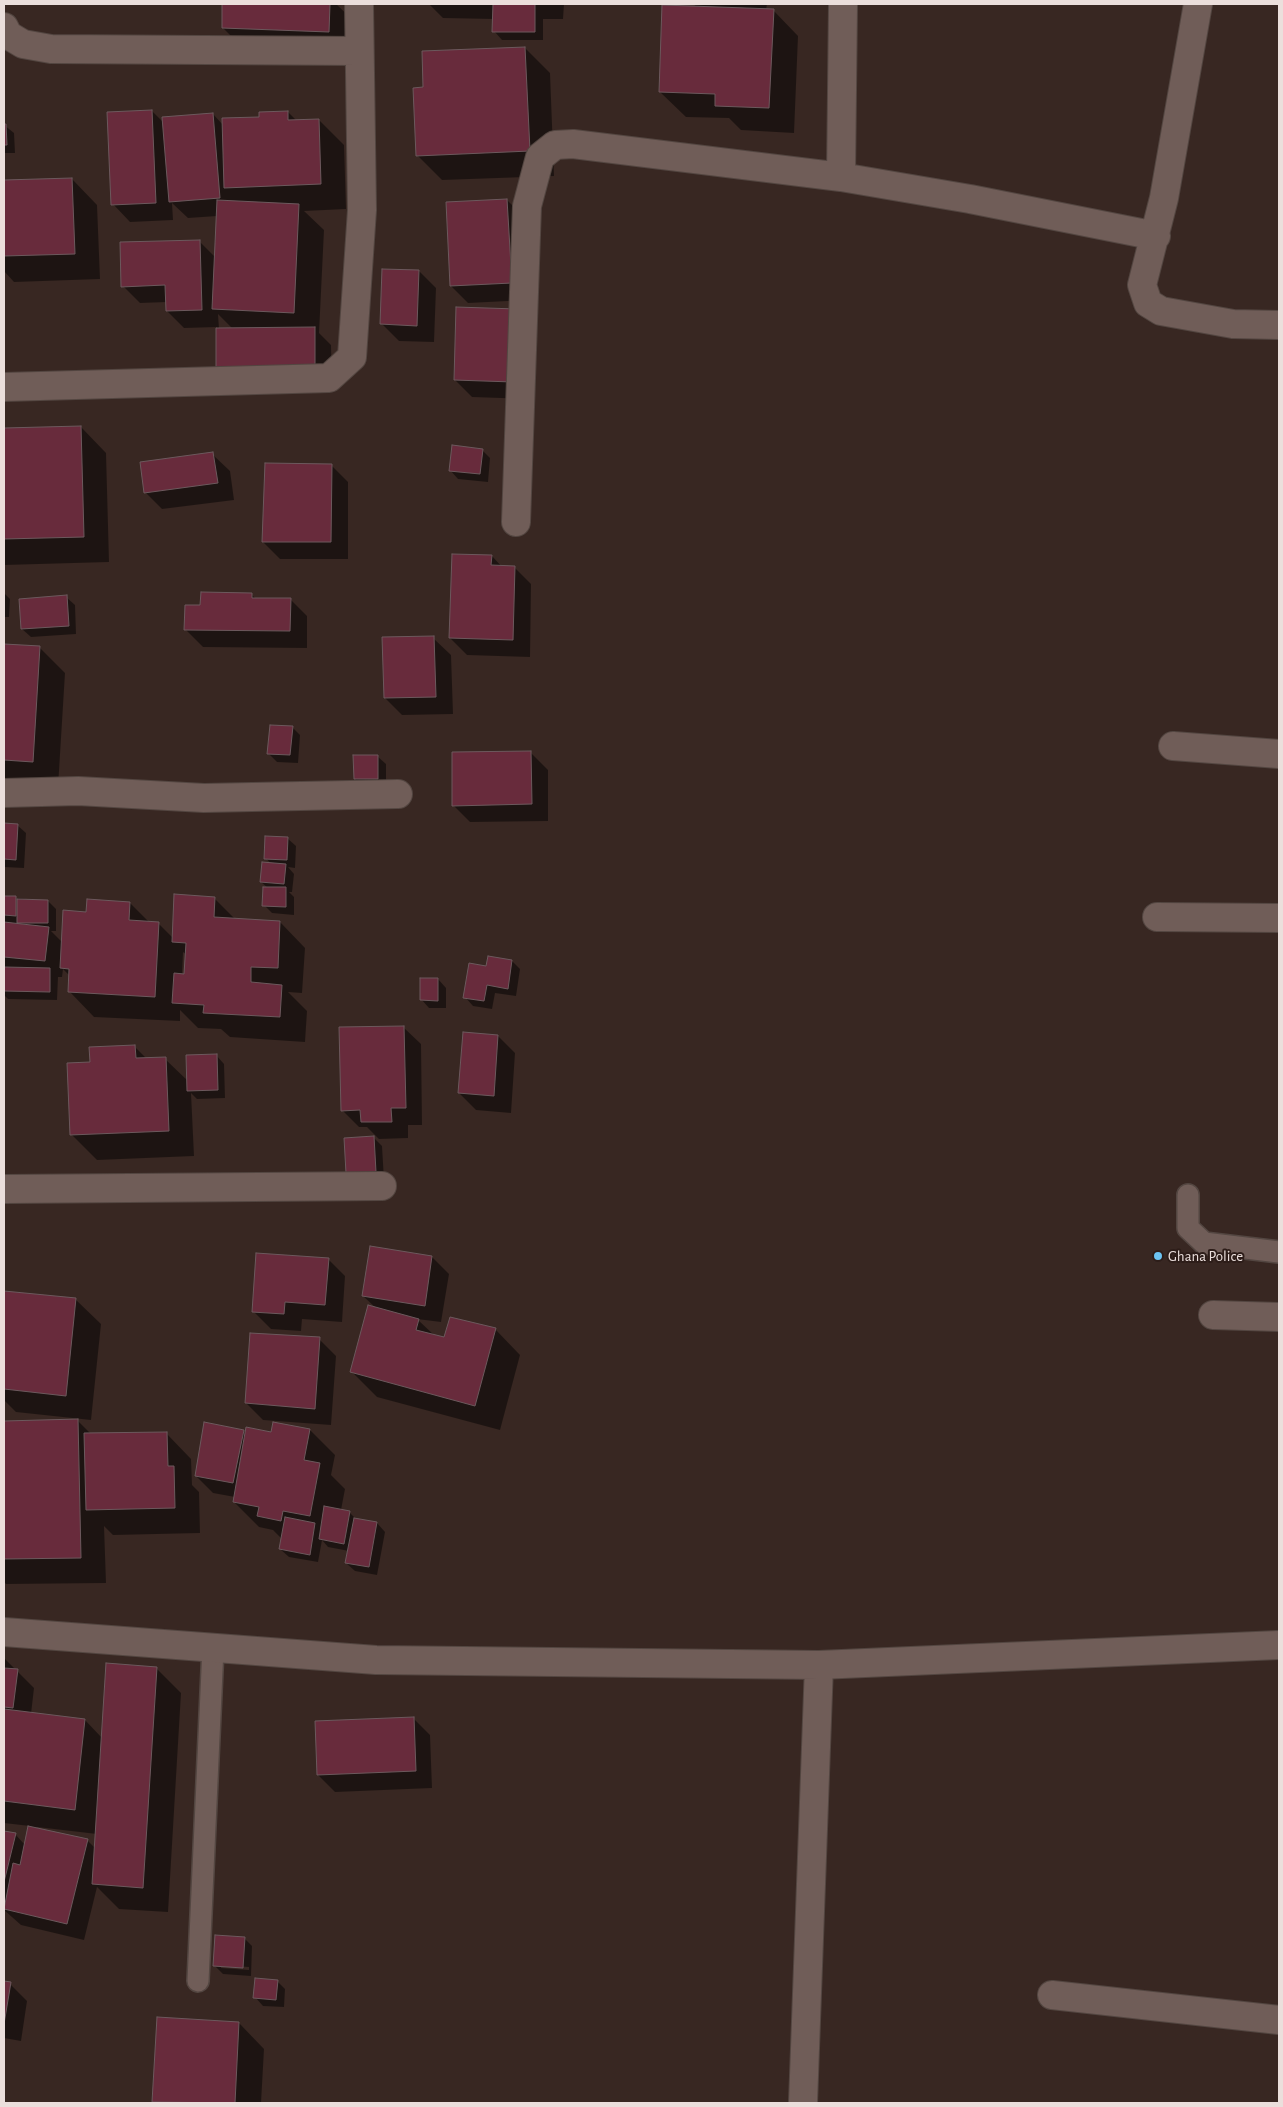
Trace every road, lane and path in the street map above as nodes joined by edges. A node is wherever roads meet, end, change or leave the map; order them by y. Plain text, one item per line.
1 (359, 4) edge
2 (843, 4) edge
3 (1198, 4) edge
4 (4, 27) edge
5 (358, 51) junction
6 (841, 177) junction
7 (1156, 236) junction
8 (1279, 325) edge
9 (4, 387) edge
10 (516, 522) dead end
11 (1173, 746) dead end
12 (1279, 754) edge
13 (4, 793) edge
14 (398, 794) dead end
15 (1157, 916) dead end
16 (1279, 918) edge
17 (382, 1186) dead end
18 (4, 1189) edge
19 (1188, 1195) dead end
20 (1279, 1252) edge
21 (1213, 1315) dead end
22 (1279, 1318) edge
23 (4, 1632) edge
24 (1279, 1645) edge
25 (213, 1648) junction
26 (819, 1665) junction
27 (198, 1981) dead end
28 (1052, 1995) dead end
29 (1279, 2020) edge
30 (803, 2103) edge

1 - 5 street
2 - 6 street
3 - 7 street
4 - 5 street
5 - 9 street
6 - 7 street
6 - 10 street
7 - 8 street
11 - 12 street
13 - 14 street
15 - 16 street
17 - 18 street
19 - 20 lane
21 - 22 street
23 - 25 street
24 - 26 street
25 - 26 street
25 - 27 lane
26 - 30 street
28 - 29 street

